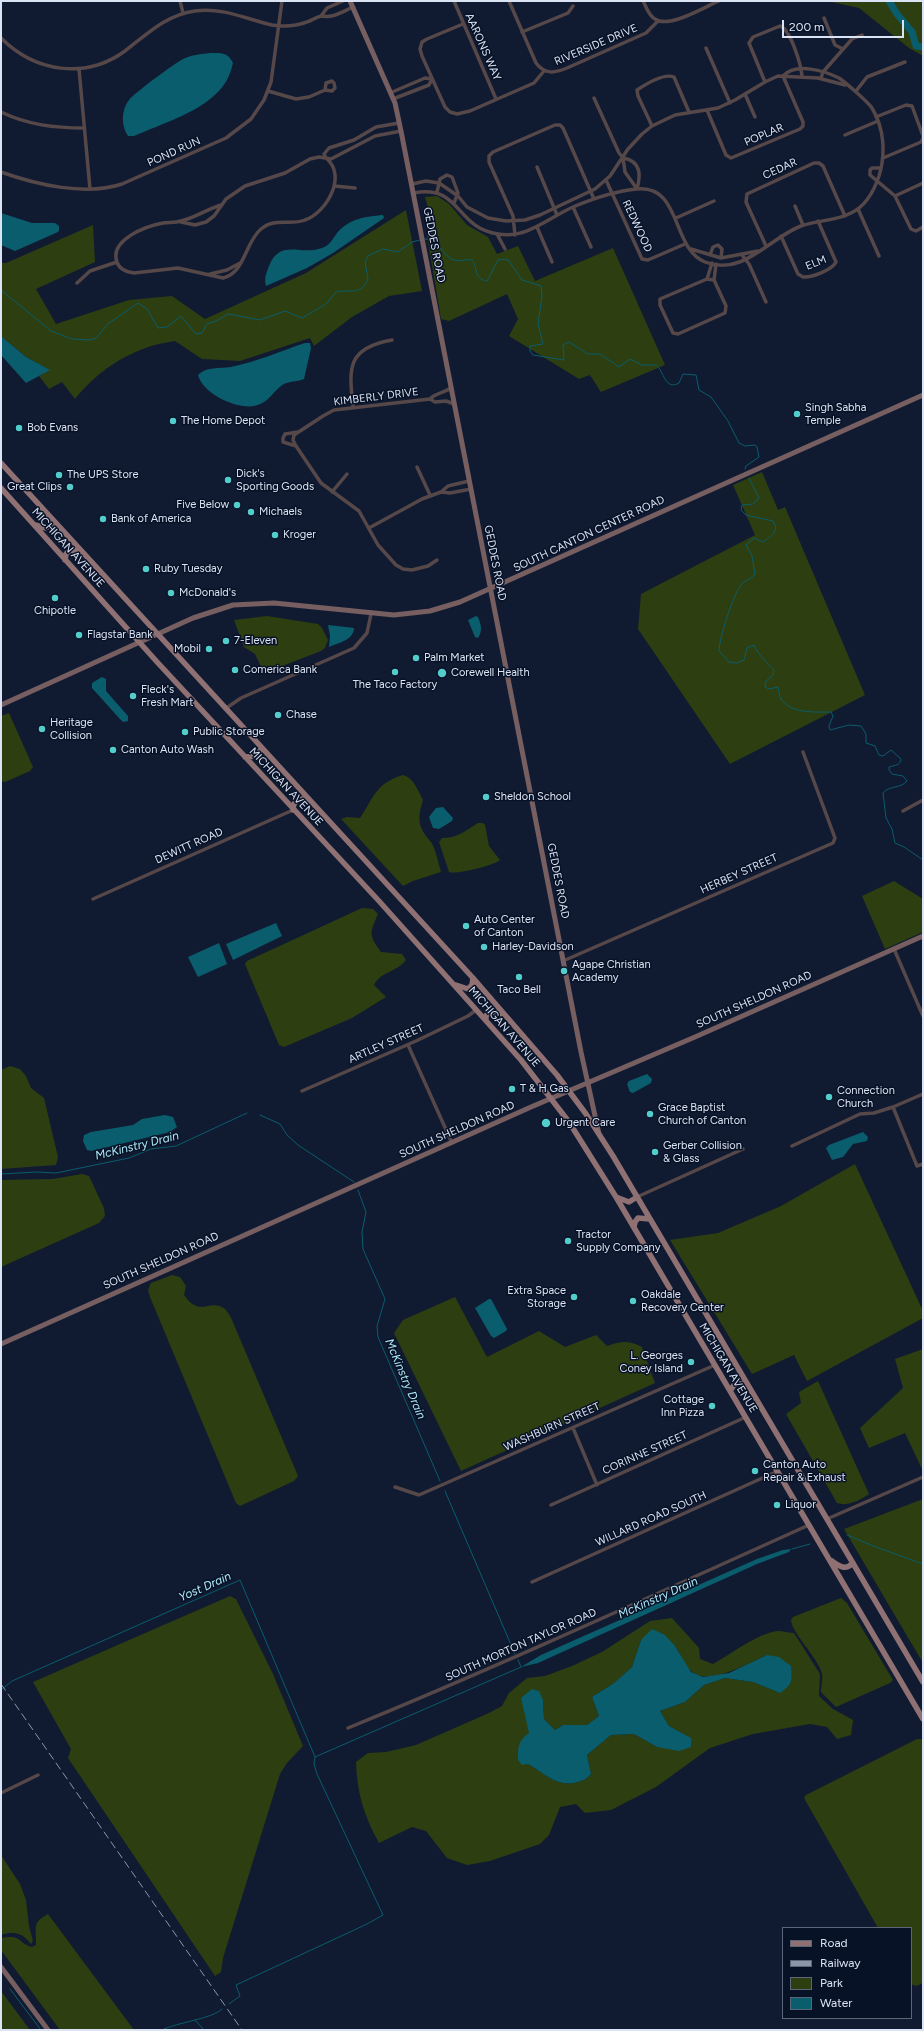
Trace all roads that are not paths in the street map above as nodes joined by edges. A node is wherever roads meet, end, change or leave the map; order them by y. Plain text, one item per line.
1 (180, 1) edge
2 (282, 1) edge
3 (343, 1) edge
4 (350, 1) edge
5 (454, 1) edge
6 (509, 1) edge
7 (643, 1) edge
8 (719, 1) edge
9 (573, 6) dead end
10 (353, 7) junction
11 (183, 13) junction
12 (321, 16) junction
13 (824, 18) dead end
14 (658, 21) junction
15 (463, 24) junction
16 (279, 26) junction
17 (522, 32) junction
18 (862, 35) dead end
19 (1, 38) edge
20 (706, 48) dead end
21 (843, 49) junction
22 (905, 62) dead end
23 (801, 69) junction
24 (79, 70) junction
25 (544, 71) junction
26 (823, 72) junction
27 (784, 76) junction
28 (802, 76) junction
29 (821, 78) junction
30 (432, 79) junction
31 (764, 82) junction
32 (845, 85) junction
33 (325, 90) dead end
34 (268, 91) junction
35 (856, 92) junction
36 (390, 93) junction
37 (745, 94) junction
38 (594, 98) dead end
39 (393, 99) junction
40 (496, 99) junction
41 (730, 103) junction
42 (707, 110) junction
43 (1, 112) edge
44 (689, 112) junction
45 (755, 117) dead end
46 (876, 117) junction
47 (878, 121) junction
48 (400, 122) junction
49 (652, 126) junction
50 (84, 128) junction
51 (401, 130) junction
52 (845, 135) dead end
53 (923, 137) edge
54 (326, 158) junction
55 (623, 158) junction
56 (883, 158) junction
57 (536, 167) dead end
58 (881, 168) junction
59 (1, 172) edge
60 (606, 180) junction
61 (877, 181) junction
62 (439, 183) junction
63 (923, 183) edge
64 (412, 184) junction
65 (334, 186) junction
66 (355, 188) dead end
67 (90, 189) junction
68 (636, 189) junction
69 (437, 192) junction
70 (591, 192) junction
71 (414, 193) junction
72 (614, 194) junction
73 (458, 196) junction
74 (895, 196) junction
75 (594, 199) junction
76 (714, 201) dead end
77 (454, 203) junction
78 (221, 204) junction
79 (795, 206) dead end
80 (573, 207) junction
81 (554, 208) junction
82 (858, 209) junction
83 (557, 215) junction
84 (845, 216) junction
85 (676, 218) junction
86 (818, 221) junction
87 (180, 222) junction
88 (514, 222) junction
89 (803, 225) junction
90 (537, 227) junction
91 (923, 228) edge
92 (497, 234) junction
93 (515, 235) junction
94 (781, 236) junction
95 (685, 244) junction
96 (766, 246) junction
97 (591, 247) dead end
98 (505, 249) dead end
99 (691, 249) junction
100 (759, 250) junction
101 (710, 255) junction
102 (742, 255) junction
103 (879, 256) dead end
104 (714, 257) junction
105 (721, 258) junction
106 (745, 261) junction
107 (117, 262) junction
108 (240, 262) junction
109 (552, 262) dead end
110 (714, 263) junction
111 (209, 274) junction
112 (707, 279) junction
113 (714, 280) junction
114 (77, 283) dead end
115 (766, 302) dead end
116 (392, 340) dead end
117 (451, 388) junction
118 (923, 395) edge
119 (430, 399) junction
120 (454, 404) junction
121 (352, 407) junction
122 (298, 432) junction
123 (296, 446) junction
124 (1, 463) edge
125 (417, 467) dead end
126 (347, 474) dead end
127 (469, 481) junction
128 (1, 488) edge
129 (471, 489) junction
130 (332, 492) junction
131 (441, 492) junction
132 (430, 495) junction
133 (53, 521) junction
134 (32, 523) junction
135 (370, 528) junction
136 (82, 552) junction
137 (64, 560) junction
138 (437, 560) dead end
139 (490, 589) junction
140 (371, 614) junction
141 (157, 634) junction
142 (139, 642) junction
143 (1, 705) edge
144 (225, 709) junction
145 (261, 749) junction
146 (803, 752) dead end
147 (245, 757) junction
148 (923, 800) edge
149 (310, 801) junction
150 (293, 810) junction
151 (903, 811) dead end
152 (93, 899) dead end
153 (923, 936) edge
154 (894, 949) junction
155 (563, 961) junction
156 (472, 978) junction
157 (454, 984) junction
158 (476, 1010) junction
159 (504, 1014) junction
160 (923, 1016) edge
161 (486, 1020) junction
162 (408, 1045) junction
163 (588, 1084) junction
164 (302, 1091) dead end
165 (569, 1091) junction
166 (923, 1094) edge
167 (552, 1098) junction
168 (893, 1107) junction
169 (599, 1135) junction
170 (452, 1143) junction
171 (792, 1146) dead end
172 (743, 1149) dead end
173 (923, 1164) edge
174 (616, 1197) junction
175 (636, 1197) junction
176 (650, 1219) junction
177 (634, 1227) junction
178 (1, 1344) edge
179 (715, 1365) junction
180 (749, 1387) junction
181 (730, 1391) junction
182 (746, 1417) junction
183 (573, 1428) junction
184 (778, 1471) junction
185 (923, 1477) edge
186 (597, 1485) junction
187 (395, 1487) dead end
188 (550, 1505) dead end
189 (827, 1520) junction
190 (809, 1525) junction
191 (829, 1558) junction
192 (853, 1563) junction
193 (532, 1582) dead end
194 (923, 1682) edge
195 (923, 1719) edge
196 (348, 1728) dead end
197 (38, 1775) dead end
198 (1, 1793) edge
199 (1, 1967) edge
200 (48, 2030) edge

1 - 11 street
2 - 16 street, POND RUN
3 - 12 street
4 - 10 main road, GEDDES ROAD
5 - 15 street, AARONS WAY
6 - 17 street, RIVERSIDE DRIVE
7 - 14 street
8 - 14 street
9 - 17 street
10 - 12 street
10 - 36 main road, GEDDES ROAD
11 - 16 street
11 - 24 street
12 - 16 street
13 - 21 street
14 - 25 street, RIVERSIDE DRIVE
15 - 30 street
15 - 40 street, AARONS WAY
16 - 34 street, POND RUN
17 - 25 street, RIVERSIDE DRIVE
18 - 21 street
19 - 24 street
20 - 41 street
21 - 26 street
22 - 35 street
23 - 26 street
23 - 27 street
23 - 28 street
23 - 31 street
24 - 50 street
25 - 40 street
26 - 29 street
26 - 32 street
27 - 28 street
27 - 31 street
27 - 42 street, POPLAR
28 - 29 street
29 - 32 street
30 - 36 street
30 - 39 street
30 - 40 street
31 - 37 street
32 - 35 street
33 - 34 street
34 - 67 street, POND RUN
35 - 46 street
36 - 39 main road, GEDDES ROAD
37 - 41 street
37 - 45 street
38 - 55 street
39 - 48 main road, GEDDES ROAD
41 - 42 street
42 - 44 street
43 - 50 street
44 - 49 street
44 - 49 street
46 - 47 street
46 - 53 street
47 - 52 street
47 - 56 street
48 - 51 main road, GEDDES ROAD
48 - 54 street
49 - 55 street
50 - 67 street
51 - 54 street
51 - 64 main road, GEDDES ROAD
53 - 56 street
54 - 65 street
54 - 78 street
55 - 60 street
55 - 68 street
55 - 68 street
56 - 58 street
57 - 81 street
58 - 61 street
58 - 61 street
59 - 67 street, POND RUN
60 - 70 street
60 - 72 street, REDWOOD
61 - 74 street
61 - 82 street
62 - 64 street
62 - 69 street
62 - 73 street
62 - 73 street
63 - 74 street
64 - 71 main road, GEDDES ROAD
65 - 66 street
65 - 108 street
68 - 72 street
68 - 85 street
69 - 71 street
69 - 77 street
70 - 75 street
70 - 81 street
70 - 88 street
71 - 117 main road, GEDDES ROAD
72 - 75 street
72 - 95 street, REDWOOD
73 - 77 street
73 - 88 street
74 - 91 street
75 - 80 street
76 - 85 street
77 - 92 street
78 - 87 street
78 - 87 street
79 - 89 street
80 - 83 street
80 - 97 street
81 - 83 street
81 - 88 street
82 - 84 street
82 - 103 street
83 - 90 street
84 - 86 street
84 - 96 street, CEDAR
85 - 95 street
86 - 89 street
86 - 94 street, ELM
87 - 107 street
88 - 93 street
89 - 94 street
90 - 93 street
90 - 109 street
92 - 93 street
92 - 98 street
94 - 96 street
95 - 99 street
96 - 100 street
99 - 101 street
99 - 110 street
100 - 102 street
100 - 106 street
101 - 104 street
101 - 105 street
102 - 105 street
102 - 106 street
104 - 105 street
104 - 110 street
106 - 110 street
106 - 115 street
107 - 111 street
107 - 114 street
108 - 111 street
108 - 111 street
110 - 112 street
110 - 113 street
112 - 113 street
112 - 113 street
116 - 121 street
117 - 119 street, KIMBERLY DRIVE
117 - 120 main road, GEDDES ROAD
118 - 139 main road, SOUTH CANTON CENTER ROAD
119 - 120 street, KIMBERLY DRIVE
119 - 121 street, KIMBERLY DRIVE
120 - 127 main road, GEDDES ROAD
121 - 122 street, KIMBERLY DRIVE
122 - 123 street
122 - 123 street, KIMBERLY DRIVE
123 - 130 street
124 - 133 main road, MICHIGAN AVENUE
125 - 132 street
126 - 130 street
127 - 129 main road, GEDDES ROAD
127 - 131 street
128 - 134 main road, MICHIGAN AVENUE
129 - 131 street
129 - 139 main road, GEDDES ROAD
130 - 135 street
131 - 132 street
132 - 135 street
133 - 134 main road
133 - 136 main road, MICHIGAN AVENUE
134 - 137 main road, MICHIGAN AVENUE
135 - 138 street
136 - 137 main road
136 - 141 main road, MICHIGAN AVENUE
137 - 142 main road, MICHIGAN AVENUE
139 - 140 main road, SOUTH CANTON CENTER ROAD
139 - 155 main road, GEDDES ROAD
140 - 141 main road, SOUTH CANTON CENTER ROAD
140 - 144 street
141 - 142 main road, SOUTH CANTON CENTER ROAD
141 - 144 main road, MICHIGAN AVENUE
142 - 143 main road, SOUTH CANTON CENTER ROAD
142 - 147 main road, MICHIGAN AVENUE
144 - 145 main road, MICHIGAN AVENUE
145 - 147 main road
145 - 149 main road, MICHIGAN AVENUE
146 - 155 street, HERBEY STREET
147 - 150 main road, MICHIGAN AVENUE
148 - 151 street
149 - 150 main road
149 - 156 main road, MICHIGAN AVENUE
150 - 152 street, DEWITT ROAD
150 - 157 main road, MICHIGAN AVENUE
153 - 154 main road, SOUTH SHELDON ROAD
154 - 160 street
154 - 163 main road, SOUTH SHELDON ROAD
155 - 163 main road, GEDDES ROAD
156 - 157 main road
156 - 159 main road, MICHIGAN AVENUE
157 - 158 main road, MICHIGAN AVENUE
158 - 161 main road, MICHIGAN AVENUE
158 - 162 street, ARTLEY STREET
159 - 161 main road
159 - 165 main road, MICHIGAN AVENUE
161 - 167 main road, MICHIGAN AVENUE
162 - 164 street, ARTLEY STREET
162 - 170 street
163 - 165 main road, SOUTH SHELDON ROAD
163 - 169 main road, GEDDES ROAD
165 - 167 main road, SOUTH SHELDON ROAD
165 - 169 main road, MICHIGAN AVENUE
166 - 168 street
167 - 170 main road, SOUTH SHELDON ROAD
167 - 174 main road, MICHIGAN AVENUE
168 - 171 street
168 - 173 street
169 - 175 main road, MICHIGAN AVENUE
170 - 178 main road, SOUTH SHELDON ROAD
172 - 175 street
174 - 175 main road
174 - 177 main road, MICHIGAN AVENUE
175 - 176 main road, MICHIGAN AVENUE
176 - 177 main road
176 - 180 main road, MICHIGAN AVENUE
177 - 179 main road, MICHIGAN AVENUE
179 - 181 main road, MICHIGAN AVENUE
179 - 183 street, WASHBURN STREET
180 - 181 main road
180 - 189 main road, MICHIGAN AVENUE
181 - 182 main road, MICHIGAN AVENUE
182 - 184 main road, MICHIGAN AVENUE
182 - 186 street, CORINNE STREET
183 - 186 street
183 - 187 street, WASHBURN STREET
184 - 190 main road, MICHIGAN AVENUE
184 - 193 street, WILLARD ROAD SOUTH
185 - 189 street
186 - 188 street, CORINNE STREET
189 - 192 main road, MICHIGAN AVENUE
190 - 191 main road, MICHIGAN AVENUE
190 - 196 street, SOUTH MORTON TAYLOR ROAD
191 - 192 main road
191 - 195 main road, MICHIGAN AVENUE
192 - 194 main road, MICHIGAN AVENUE
197 - 198 street
199 - 200 main road

